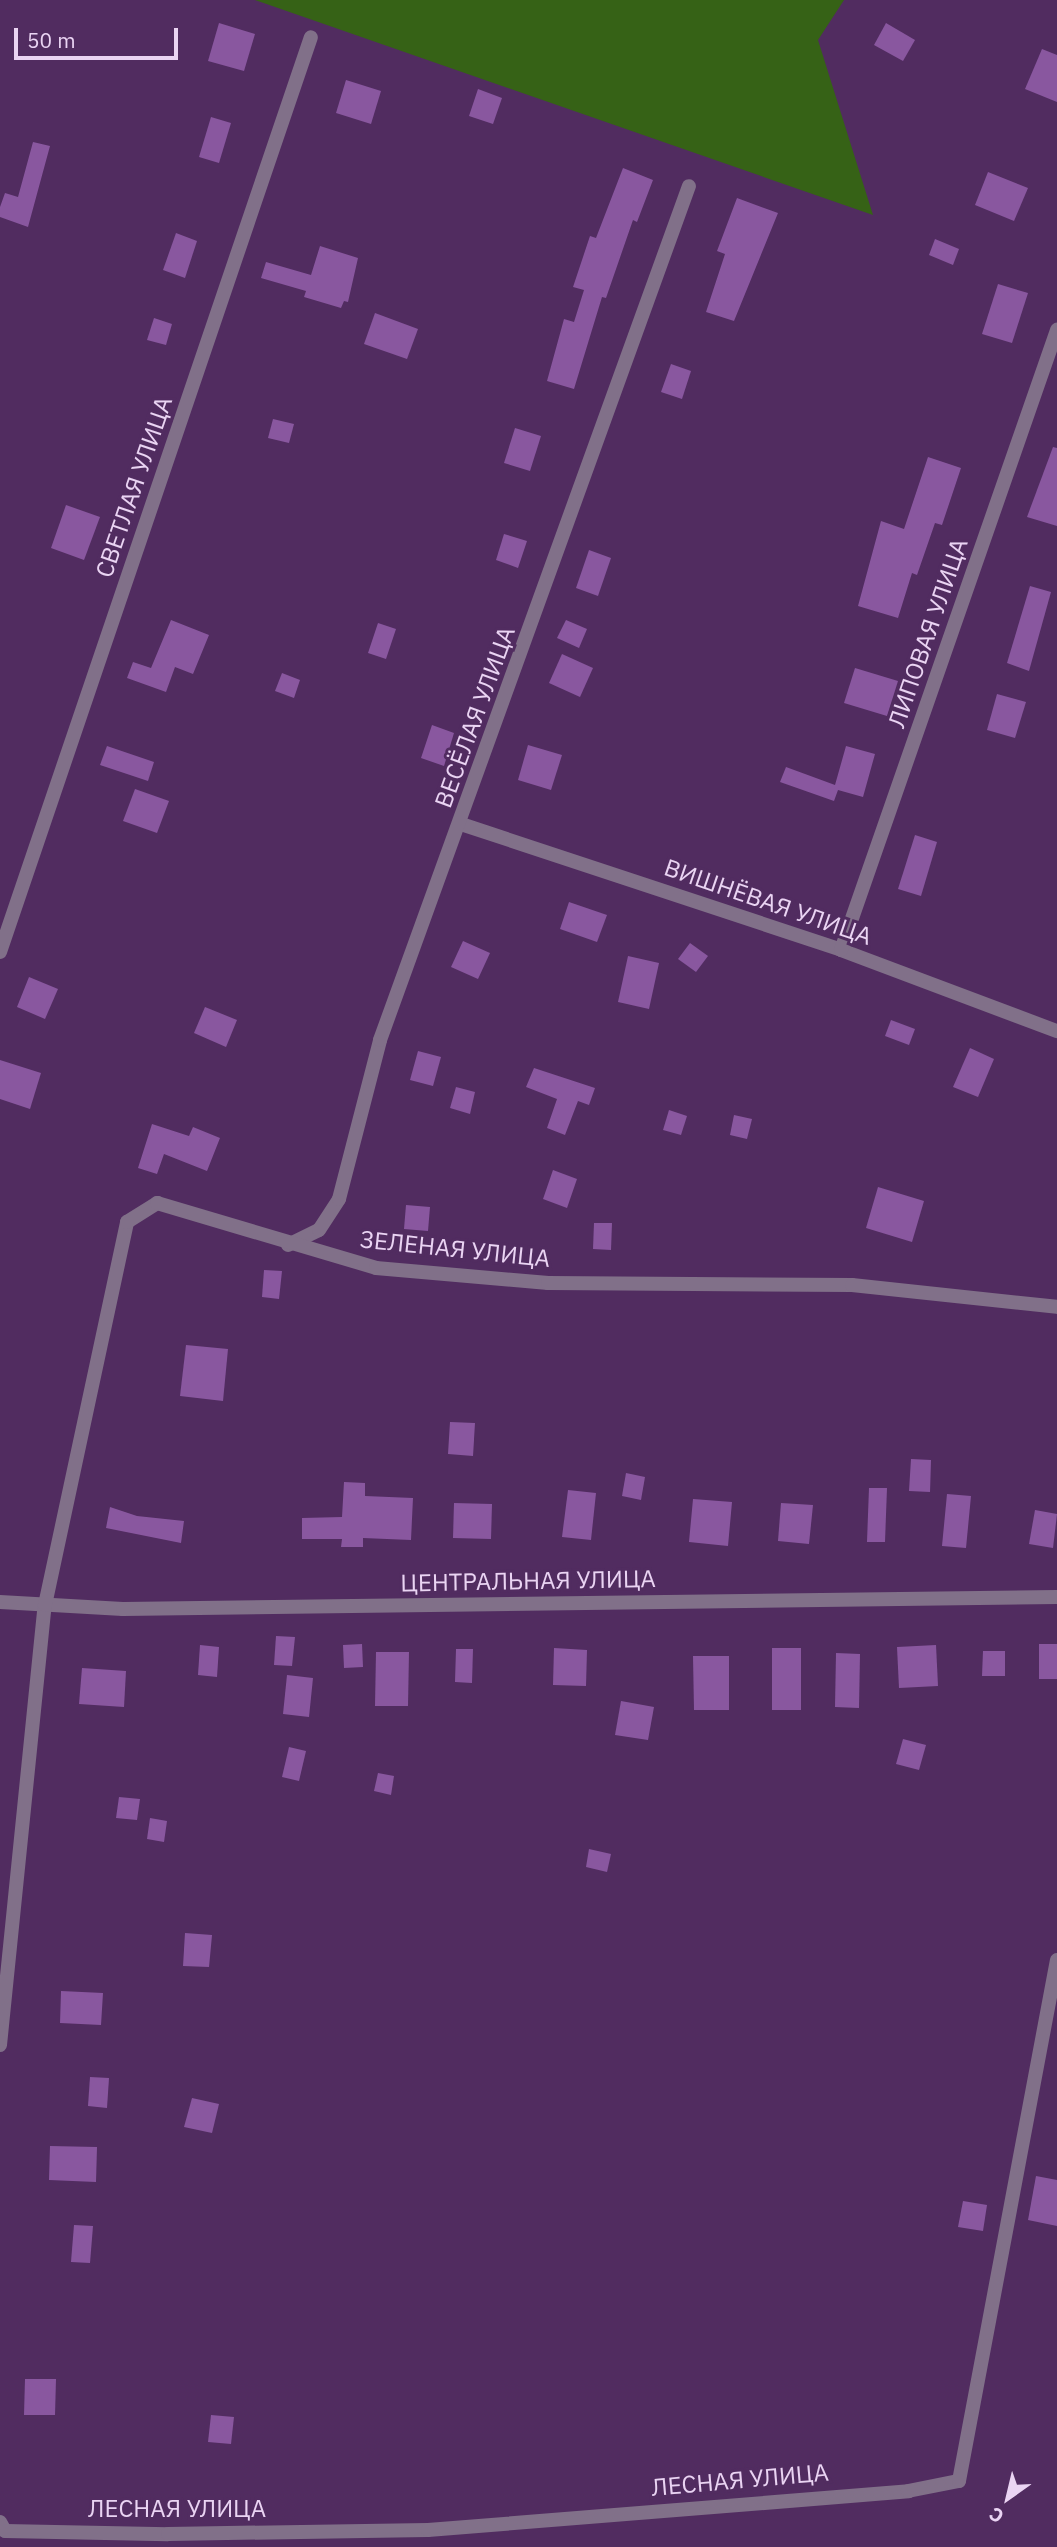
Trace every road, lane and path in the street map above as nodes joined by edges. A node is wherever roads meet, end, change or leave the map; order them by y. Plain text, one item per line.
1 (311, 37) dead end
2 (689, 186) dead end
3 (1057, 330) edge
4 (461, 824) junction
5 (841, 950) junction
6 (0, 952) edge
7 (1057, 1031) edge
8 (288, 1245) junction
9 (1057, 1307) edge
10 (1057, 1597) edge
11 (0, 1602) edge
12 (45, 1605) junction
13 (1057, 1960) edge
14 (0, 2045) edge
15 (0, 2522) edge

1 - 6 street, СВЕТЛАЯ УЛИЦА
2 - 4 street, ВЕСЁЛАЯ УЛИЦА
3 - 5 street, ЛИПОВАЯ УЛИЦА
4 - 5 street, ВИШНЁВАЯ УЛИЦА
4 - 8 street, ВЕСЁЛАЯ УЛИЦА
5 - 7 street, ВИШНЁВАЯ УЛИЦА
8 - 9 street, ЗЕЛЕНАЯ УЛИЦА
8 - 12 street, ЗЕЛЕНАЯ УЛИЦА
10 - 12 street, ЦЕНТРАЛЬНАЯ УЛИЦА
11 - 12 street, ЦЕНТРАЛЬНАЯ УЛИЦА
12 - 14 street
13 - 15 street, ЛЕСНАЯ УЛИЦА

